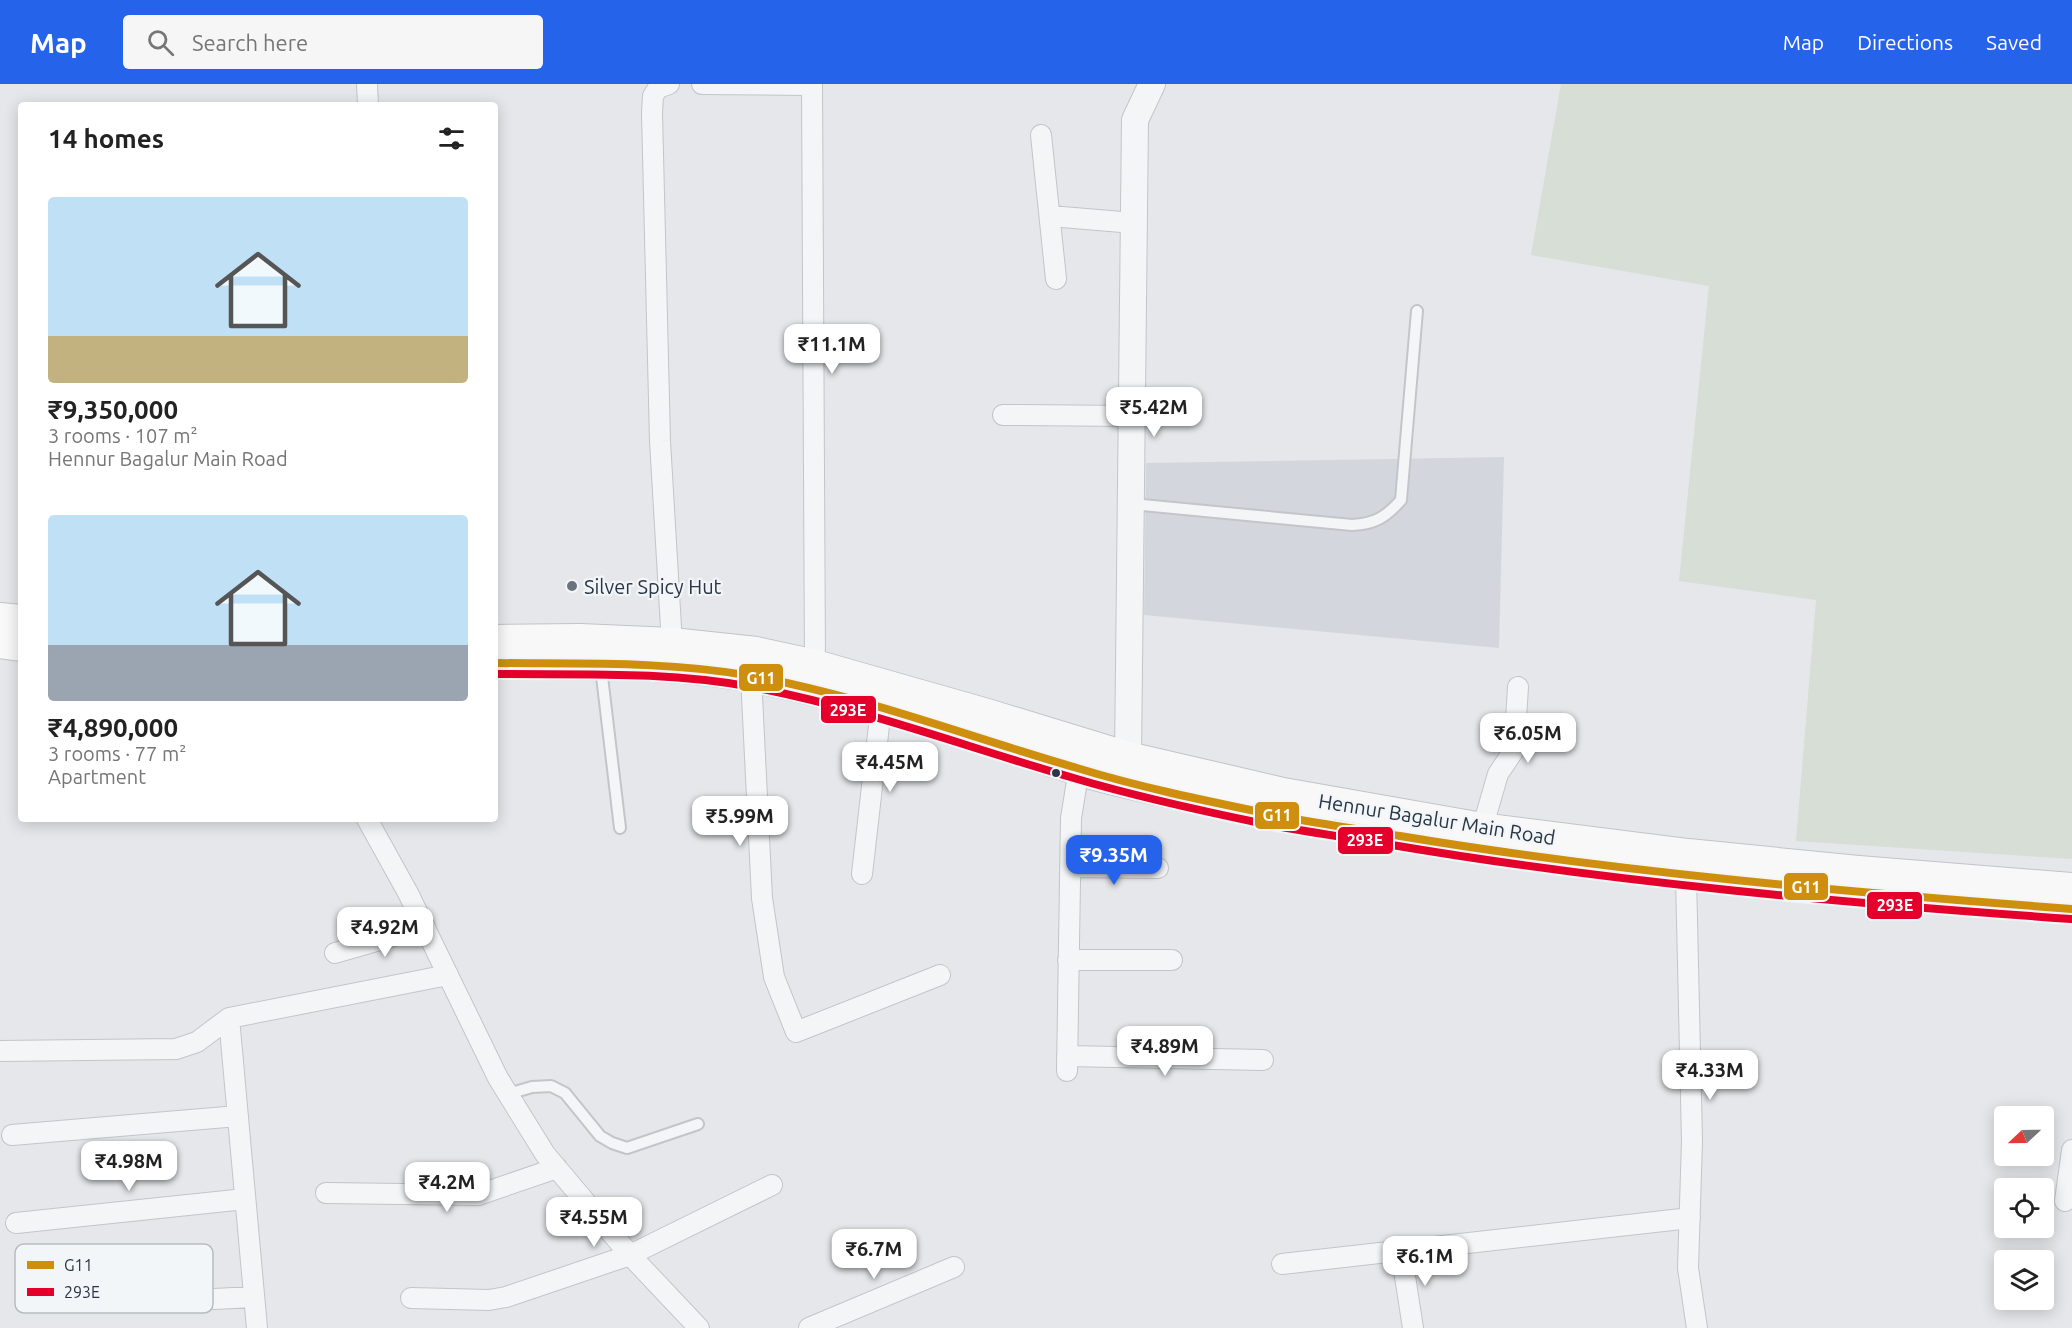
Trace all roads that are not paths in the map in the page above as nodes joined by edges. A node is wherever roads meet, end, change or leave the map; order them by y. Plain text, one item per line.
1 (367, 84) edge
2 (669, 84) edge
3 (702, 84) edge
4 (1152, 84) edge
5 (812, 85) edge
6 (368, 102) edge
7 (1041, 135) dead end
8 (1050, 216) junction
9 (1134, 223) junction
10 (1056, 279) dead end
11 (1418, 311) dead end
12 (1003, 415) dead end
13 (1132, 416) junction
14 (1131, 504) junction
15 (0, 618) edge
16 (18, 621) edge
17 (498, 640) edge
18 (0, 642) edge
19 (672, 644) junction
20 (18, 645) edge
21 (498, 663) edge
22 (601, 663) junction
23 (754, 665) junction
24 (815, 666) junction
25 (1518, 687) dead end
26 (881, 708) junction
27 (1079, 769) junction
28 (1125, 769) junction
29 (370, 822) edge
30 (620, 828) dead end
31 (1482, 829) junction
32 (1687, 866) junction
33 (1070, 867) junction
34 (1158, 868) dead end
35 (862, 874) dead end
36 (2072, 889) edge
37 (2072, 909) edge
38 (425, 927) junction
39 (335, 953) dead end
40 (1068, 960) junction
41 (1172, 960) dead end
42 (448, 975) junction
43 (940, 975) dead end
44 (229, 1018) junction
45 (0, 1051) edge
46 (1263, 1060) dead end
47 (508, 1094) junction
48 (238, 1116) junction
49 (698, 1124) dead end
50 (12, 1135) dead end
51 (2072, 1150) edge
52 (557, 1168) junction
53 (772, 1185) dead end
54 (326, 1193) dead end
55 (245, 1199) junction
56 (2065, 1201) dead end
57 (1690, 1218) junction
58 (16, 1223) dead end
59 (1401, 1251) junction
60 (630, 1255) junction
61 (1282, 1264) dead end
62 (954, 1268) dead end
63 (254, 1297) junction
64 (411, 1298) dead end
65 (213, 1299) edge
66 (257, 1328) edge
67 (699, 1328) edge
68 (809, 1328) edge
69 (1413, 1328) edge
70 (1697, 1328) edge

1 - 6 street
2 - 19 street
3 - 5 street
4 - 9 street
5 - 24 street
7 - 8 street
8 - 9 street
8 - 10 street
9 - 13 street
11 - 14 lane
12 - 13 street
13 - 14 street
14 - 28 street
15 - 16 main road
17 - 19 main road, Hennur Bagalur Main Road
18 - 20 main road
19 - 23 main road, Hennur Bagalur Main Road
21 - 22 main road, Hennur Bagalur Main Road
22 - 23 main road, Hennur Bagalur Main Road
22 - 30 lane
23 - 24 main road, Hennur Bagalur Main Road
23 - 26 main road, Hennur Bagalur Main Road
23 - 43 street
24 - 28 main road, Hennur Bagalur Main Road
25 - 31 street
26 - 27 main road, Hennur Bagalur Main Road
26 - 35 street
27 - 28 main road, Hennur Bagalur Main Road
27 - 33 street
28 - 31 main road, Hennur Bagalur Main Road
28 - 32 main road, Hennur Bagalur Main Road
29 - 38 street
31 - 32 main road, Hennur Bagalur Main Road
32 - 36 main road, Hennur Bagalur Main Road
32 - 37 main road, Hennur Bagalur Main Road
32 - 57 street
33 - 34 street
33 - 40 street
38 - 39 street
38 - 42 street
40 - 41 street
40 - 46 street
42 - 44 street
42 - 47 street
44 - 45 street
44 - 48 street
47 - 49 lane
47 - 52 street
48 - 50 street
48 - 55 street
51 - 56 street
52 - 54 street
52 - 60 street
53 - 60 street
55 - 58 street
55 - 63 street
57 - 59 street
57 - 70 street
59 - 61 street
59 - 69 street
60 - 64 street
60 - 67 street
62 - 68 street
63 - 65 street
63 - 66 street

